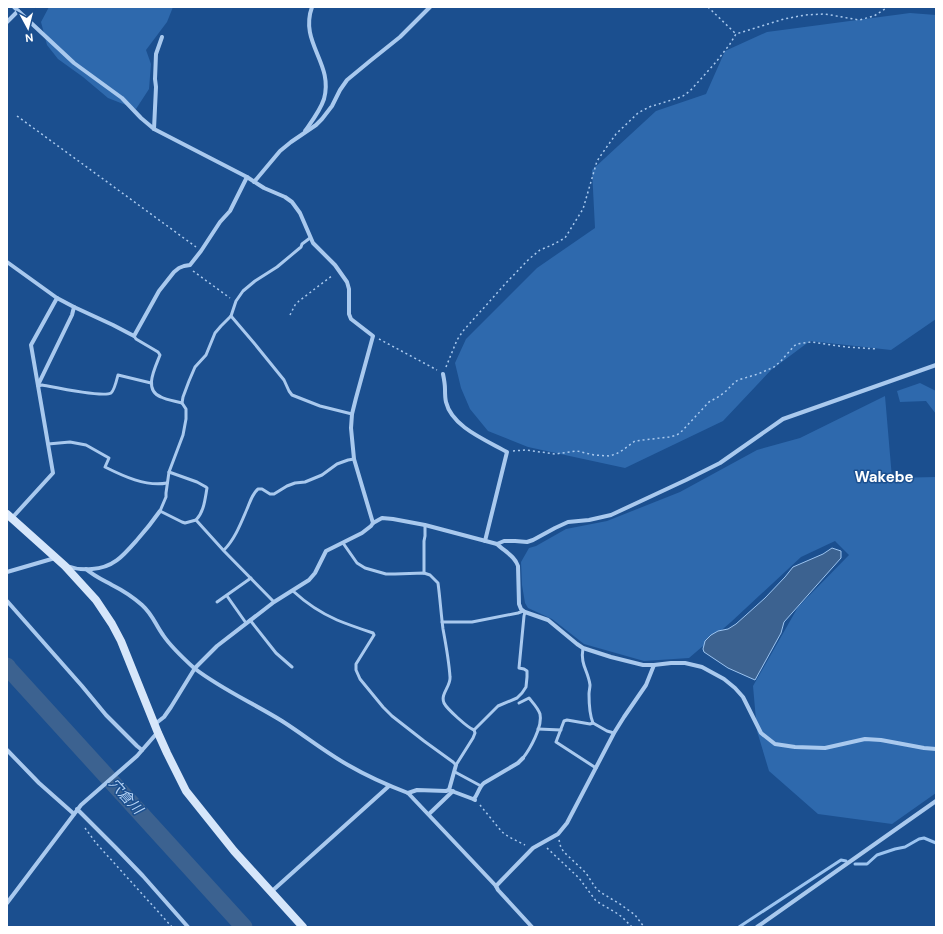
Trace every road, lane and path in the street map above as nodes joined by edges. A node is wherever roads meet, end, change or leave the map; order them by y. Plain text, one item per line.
1 (14, 7) edge
2 (312, 7) edge
3 (430, 7) edge
4 (708, 7) edge
5 (888, 7) edge
6 (18, 11) junction
7 (7, 22) edge
8 (736, 34) junction
9 (162, 37) dead end
10 (17, 116) dead end
11 (154, 129) junction
12 (304, 133) junction
13 (247, 177) junction
14 (254, 182) junction
15 (310, 238) junction
16 (201, 251) junction
17 (7, 262) edge
18 (190, 265) junction
19 (340, 271) junction
20 (57, 298) junction
21 (236, 301) junction
22 (74, 307) junction
23 (231, 316) junction
24 (290, 316) dead end
25 (134, 336) junction
26 (373, 336) junction
27 (877, 349) dead end
28 (936, 365) edge
29 (443, 374) junction
30 (151, 383) junction
31 (38, 386) junction
32 (182, 403) junction
33 (352, 414) junction
34 (48, 444) junction
35 (507, 452) junction
36 (354, 459) junction
37 (169, 472) junction
38 (167, 483) junction
39 (160, 511) junction
40 (10, 516) edge
41 (196, 520) junction
42 (373, 523) junction
43 (425, 525) junction
44 (485, 541) junction
45 (343, 543) junction
46 (497, 544) junction
47 (224, 550) junction
48 (56, 557) junction
49 (65, 566) junction
50 (86, 569) junction
51 (7, 572) edge
52 (424, 573) junction
53 (251, 578) junction
54 (293, 591) junction
55 (227, 596) junction
56 (7, 602) edge
57 (218, 602) dead end
58 (274, 602) junction
59 (524, 612) junction
60 (248, 622) junction
61 (442, 622) junction
62 (583, 648) junction
63 (654, 665) junction
64 (292, 667) dead end
65 (195, 668) junction
66 (519, 703) dead end
67 (593, 723) junction
68 (156, 729) junction
69 (538, 729) junction
70 (474, 730) junction
71 (561, 730) junction
72 (614, 733) junction
73 (936, 749) edge
74 (7, 750) edge
75 (142, 750) junction
76 (523, 758) joint
77 (456, 765) junction
78 (596, 768) junction
79 (455, 772) junction
80 (389, 786) junction
81 (481, 786) junction
82 (451, 790) junction
83 (408, 792) junction
84 (475, 800) junction
85 (936, 801) edge
86 (77, 810) junction
87 (74, 814) junction
88 (429, 814) junction
89 (84, 827) dead end
90 (556, 836) junction
91 (543, 843) junction
92 (533, 848) junction
93 (496, 886) junction
94 (271, 892) junction
95 (7, 903) edge
96 (172, 927) edge
97 (188, 927) edge
98 (303, 927) edge
99 (532, 927) edge
100 (632, 927) edge
101 (644, 927) edge
102 (757, 927) edge

1 - 6 street
2 - 12 street
3 - 12 street
4 - 8 path
5 - 8 path
6 - 7 street
6 - 11 street
8 - 29 path
9 - 11 street
10 - 16 path
11 - 13 street
12 - 14 street
13 - 14 street
13 - 16 street
14 - 15 street
15 - 19 street
15 - 21 lane
16 - 18 street
17 - 20 street
18 - 21 path
18 - 25 street
19 - 24 path
19 - 26 street
20 - 22 street
20 - 31 street
21 - 23 lane
22 - 25 street
22 - 31 street
23 - 32 lane
23 - 33 lane
25 - 30 lane
26 - 29 path
26 - 33 street
27 - 35 path
28 - 46 street
29 - 35 street
30 - 31 lane
30 - 32 lane
31 - 34 street
32 - 37 lane
33 - 36 street
34 - 38 lane
34 - 40 street
35 - 44 street
36 - 42 street
36 - 47 lane
37 - 38 lane
37 - 41 lane
38 - 39 lane
39 - 41 lane
39 - 50 street
40 - 48 main road
41 - 47 lane
42 - 43 street
42 - 45 street
43 - 44 street
43 - 52 lane
44 - 46 street
45 - 52 lane
45 - 54 street
46 - 59 street
47 - 53 lane
48 - 49 main road
48 - 51 street
49 - 50 street
49 - 68 main road
50 - 65 street
52 - 61 lane
53 - 55 lane
53 - 58 lane
54 - 58 street
54 - 77 lane
55 - 57 lane
55 - 60 lane
56 - 75 street
58 - 60 street
59 - 61 lane
59 - 62 street
59 - 70 lane
60 - 64 lane
60 - 65 street
61 - 70 lane
62 - 63 street
62 - 67 lane
63 - 72 street
63 - 73 street
65 - 68 street
65 - 80 street
66 - 69 lane
67 - 71 lane
67 - 72 lane
68 - 75 street
68 - 94 main road
69 - 71 lane
69 - 76 lane
70 - 77 lane
71 - 78 lane
72 - 78 street
74 - 87 street
75 - 86 street
76 - 81 street
77 - 79 street
78 - 90 street
79 - 81 lane
79 - 82 street
80 - 83 street
80 - 94 street
81 - 84 street
82 - 83 street
82 - 84 street
82 - 88 street
83 - 88 street
84 - 92 path
85 - 102 street
86 - 87 street
86 - 97 street
87 - 95 street
88 - 93 street
89 - 96 path
90 - 91 street
90 - 101 path
91 - 92 street
91 - 100 path
92 - 93 street
93 - 99 street
94 - 98 main road

